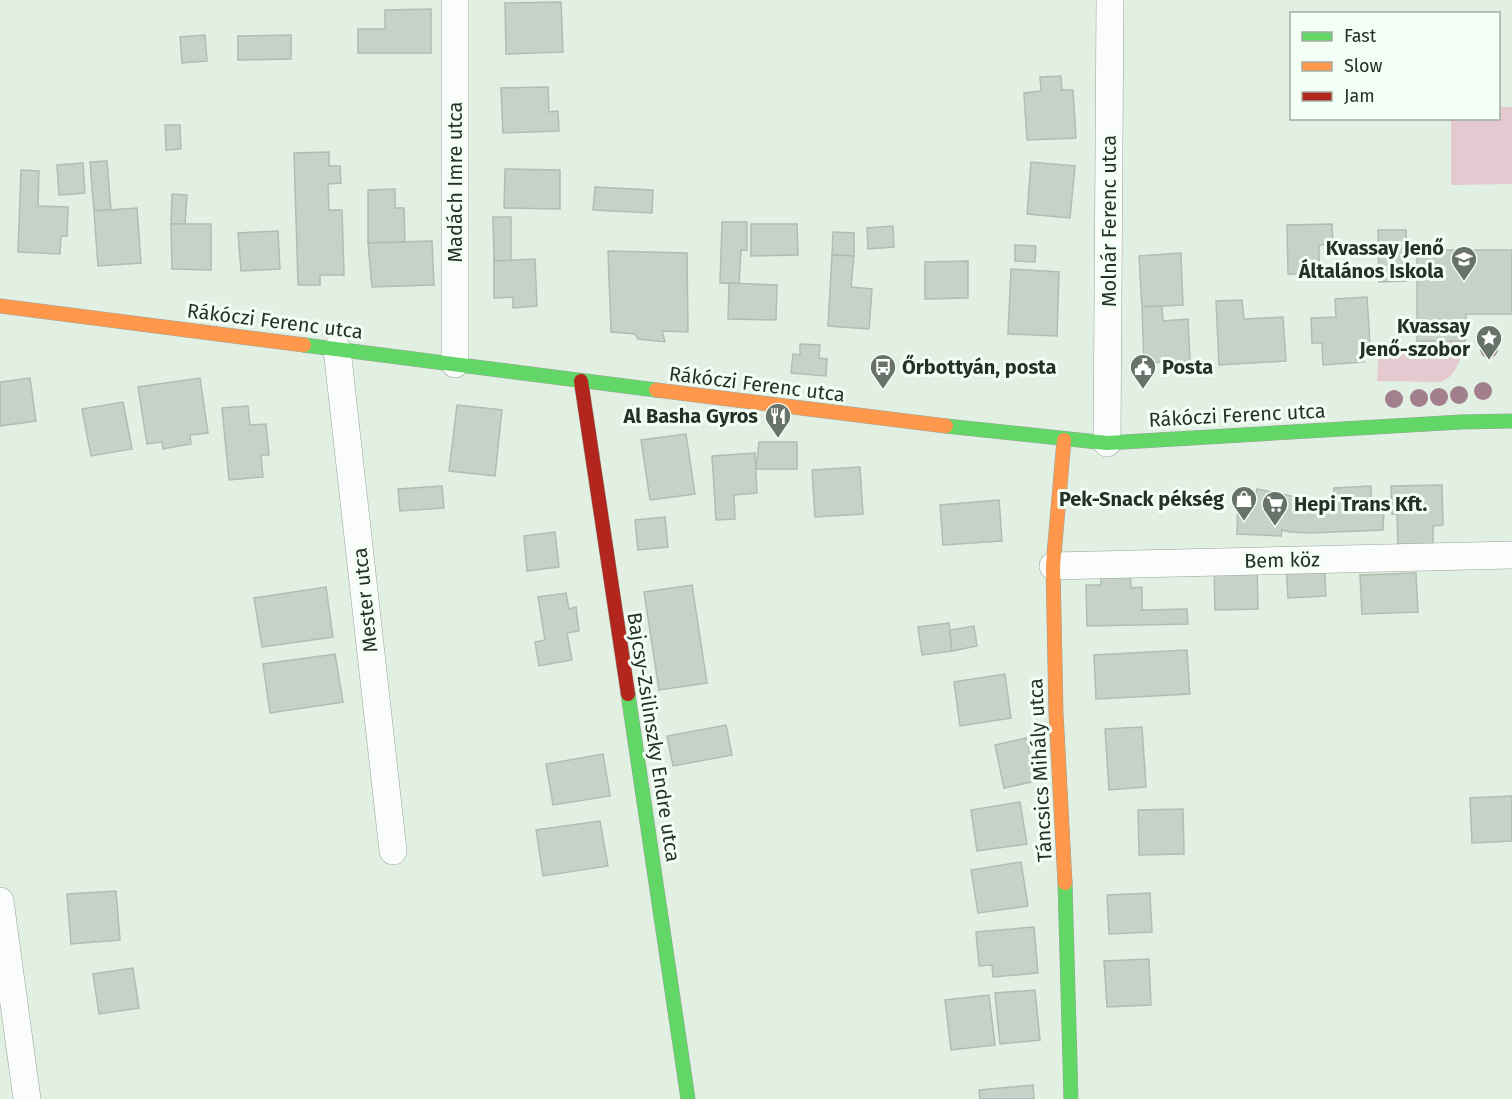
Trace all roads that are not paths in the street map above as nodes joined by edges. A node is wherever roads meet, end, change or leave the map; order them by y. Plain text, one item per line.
1 (455, 0) edge
2 (1110, 0) edge
3 (0, 306) edge
4 (337, 349) junction
5 (455, 364) junction
6 (581, 381) junction
7 (1512, 421) edge
8 (1064, 440) junction
9 (1107, 443) junction
10 (1512, 555) edge
11 (1053, 566) junction
12 (393, 851) dead end
13 (0, 901) edge
14 (27, 1099) edge
15 (688, 1099) edge
16 (1071, 1099) edge

1 - 5 street, Madách Imre utca
2 - 9 street, Molnár Ferenc utca
3 - 4 main road, Rákóczi Ferenc utca
4 - 5 main road, Rákóczi Ferenc utca
4 - 12 street, Mester utca
5 - 6 main road, Rákóczi Ferenc utca
6 - 8 main road, Rákóczi Ferenc utca
6 - 15 main road, Bajcsy-Zsilinszky Endre utca
7 - 9 main road, Rákóczi Ferenc utca
8 - 9 main road, Rákóczi Ferenc utca
8 - 11 main road, Táncsics Mihály utca
10 - 11 street, Bem köz
11 - 16 main road, Táncsics Mihály utca
13 - 14 street

